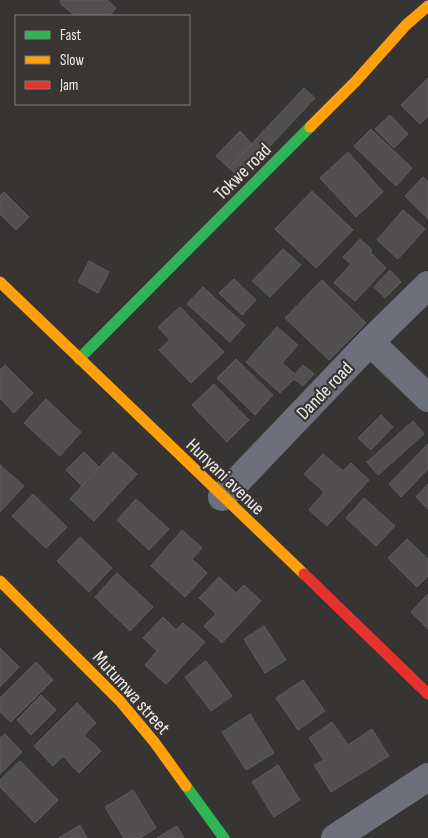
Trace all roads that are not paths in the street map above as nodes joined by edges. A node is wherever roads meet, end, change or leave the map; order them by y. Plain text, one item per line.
1 (428, 6) edge
2 (0, 282) edge
3 (428, 286) edge
4 (370, 342) junction
5 (79, 359) junction
6 (428, 398) edge
7 (222, 497) junction
8 (0, 582) edge
9 (428, 694) edge
10 (428, 777) edge
11 (224, 838) edge
12 (335, 838) edge

1 - 5 street, Tokwe road
2 - 5 street, Hunyani avenue
3 - 4 street, Dande road
4 - 6 street
4 - 7 street, Dande road
5 - 7 street, Hunyani avenue
7 - 9 street, Hunyani avenue
8 - 11 street, Mutumwa street
10 - 12 street

